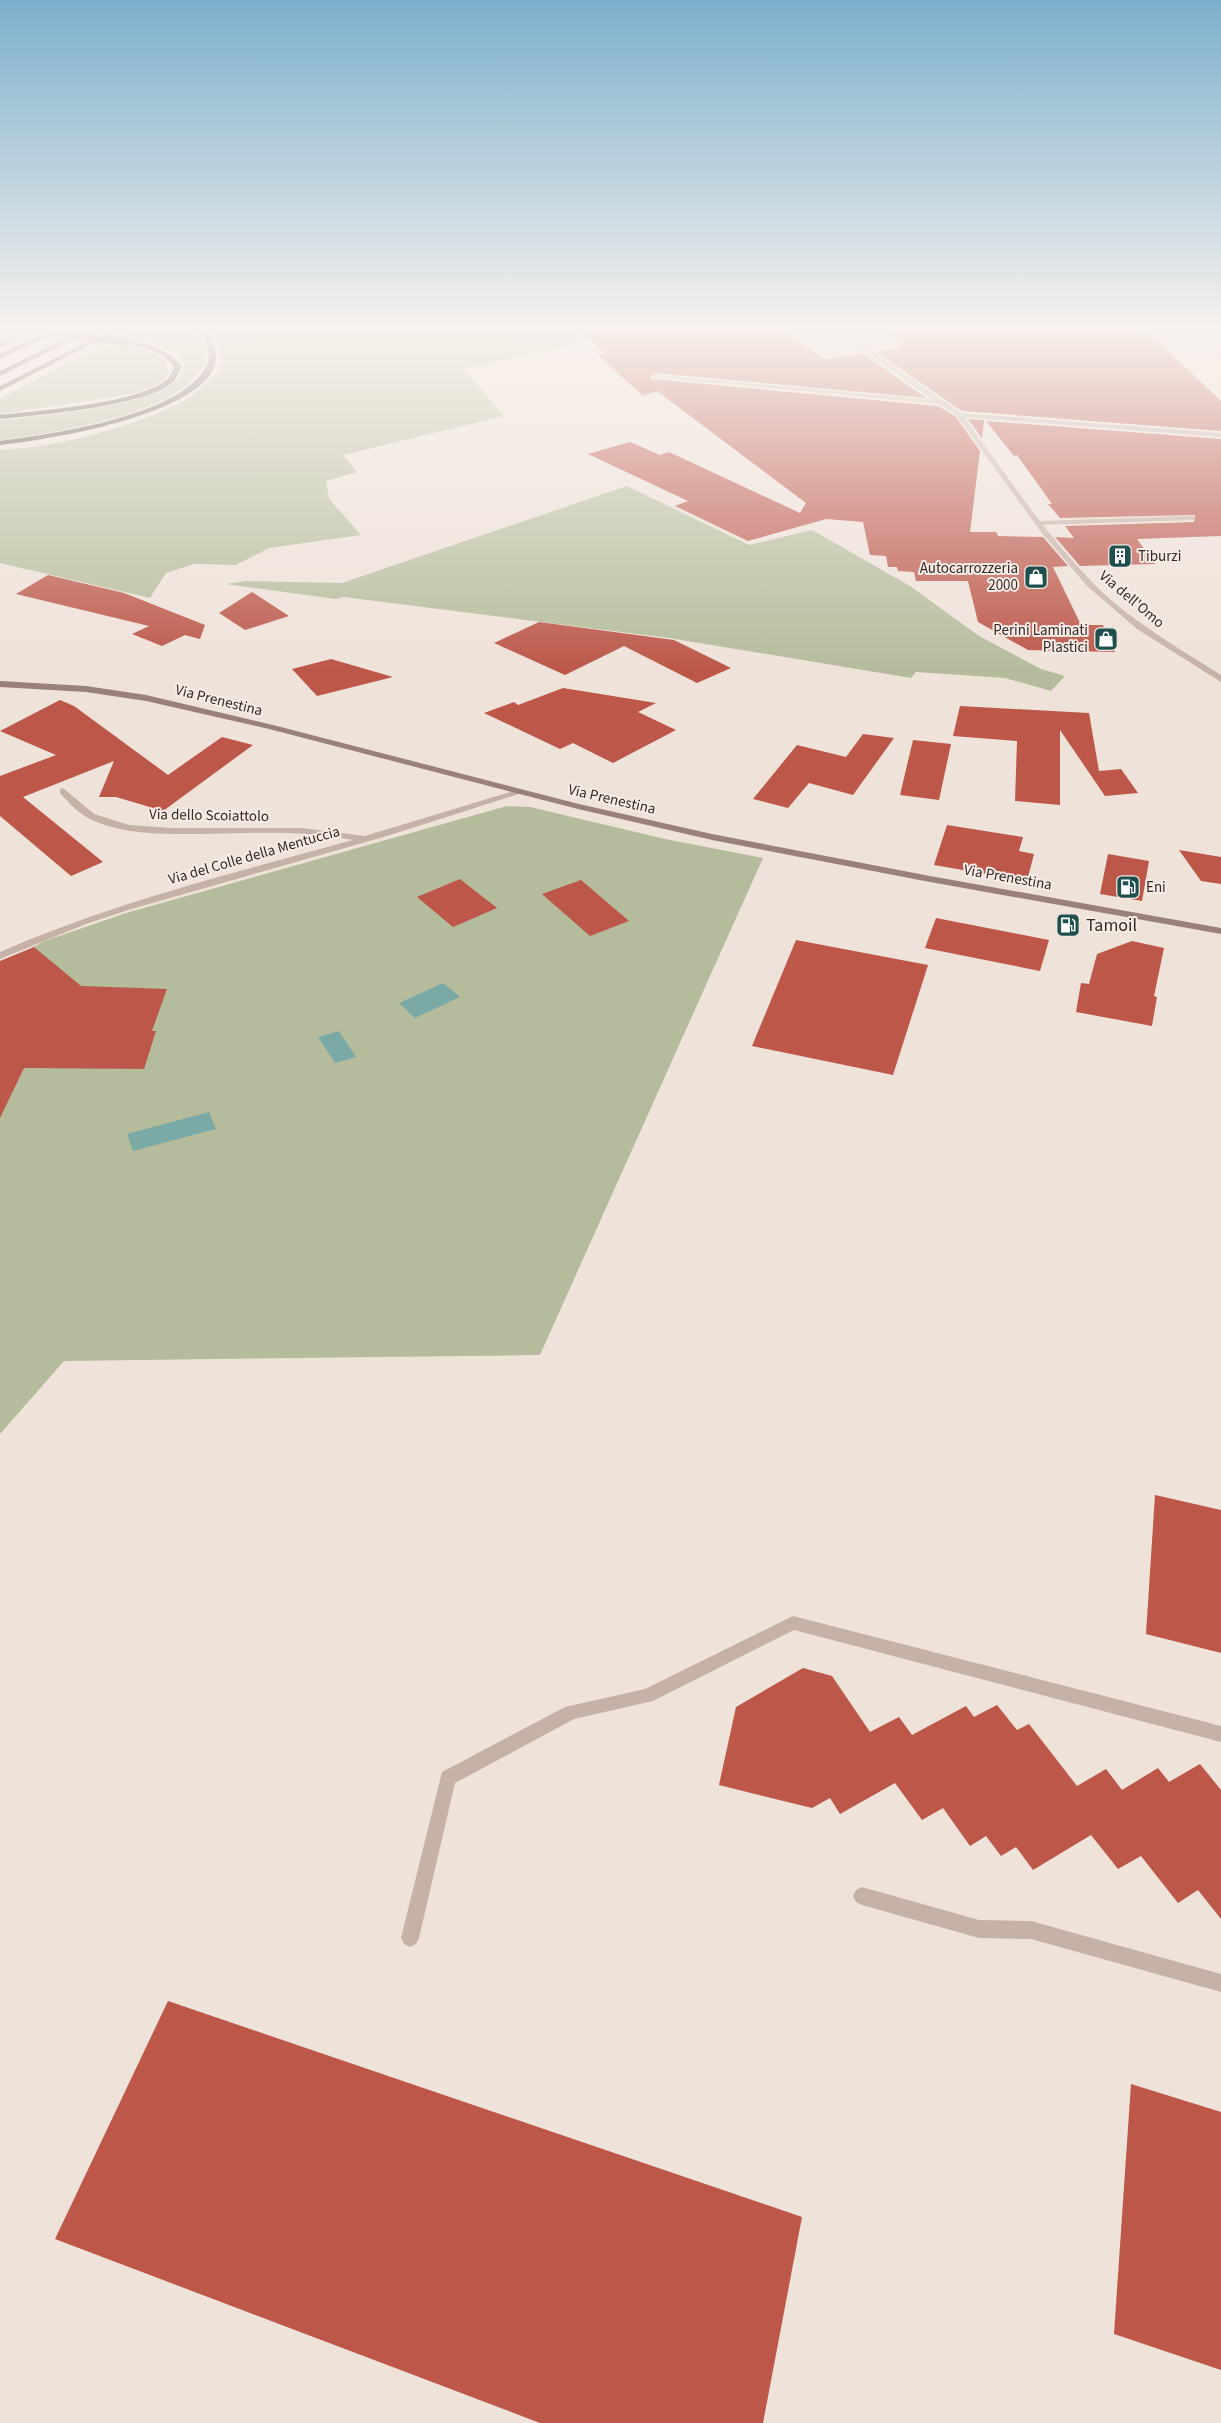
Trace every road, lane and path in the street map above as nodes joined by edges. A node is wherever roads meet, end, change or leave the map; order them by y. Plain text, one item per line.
1 (981, 445) edge
2 (1191, 518) dead end
3 (1039, 524) junction
4 (1221, 679) edge
5 (0, 684) edge
6 (63, 790) dead end
7 (520, 792) junction
8 (366, 839) junction
9 (1221, 931) edge
10 (0, 956) edge
11 (1221, 1734) edge
12 (862, 1896) dead end
13 (410, 1938) dead end
14 (1221, 1983) edge

1 - 3 street, Via dell'Omo
2 - 3 street
3 - 4 street, Via dell'Omo
5 - 7 main road, Via Prenestina
6 - 8 street, Via dello Scoiattolo
7 - 8 street, Via del Colle della Mentuccia
7 - 9 main road, Via Prenestina
8 - 10 street, Via del Colle della Mentuccia
11 - 13 street
12 - 14 street

